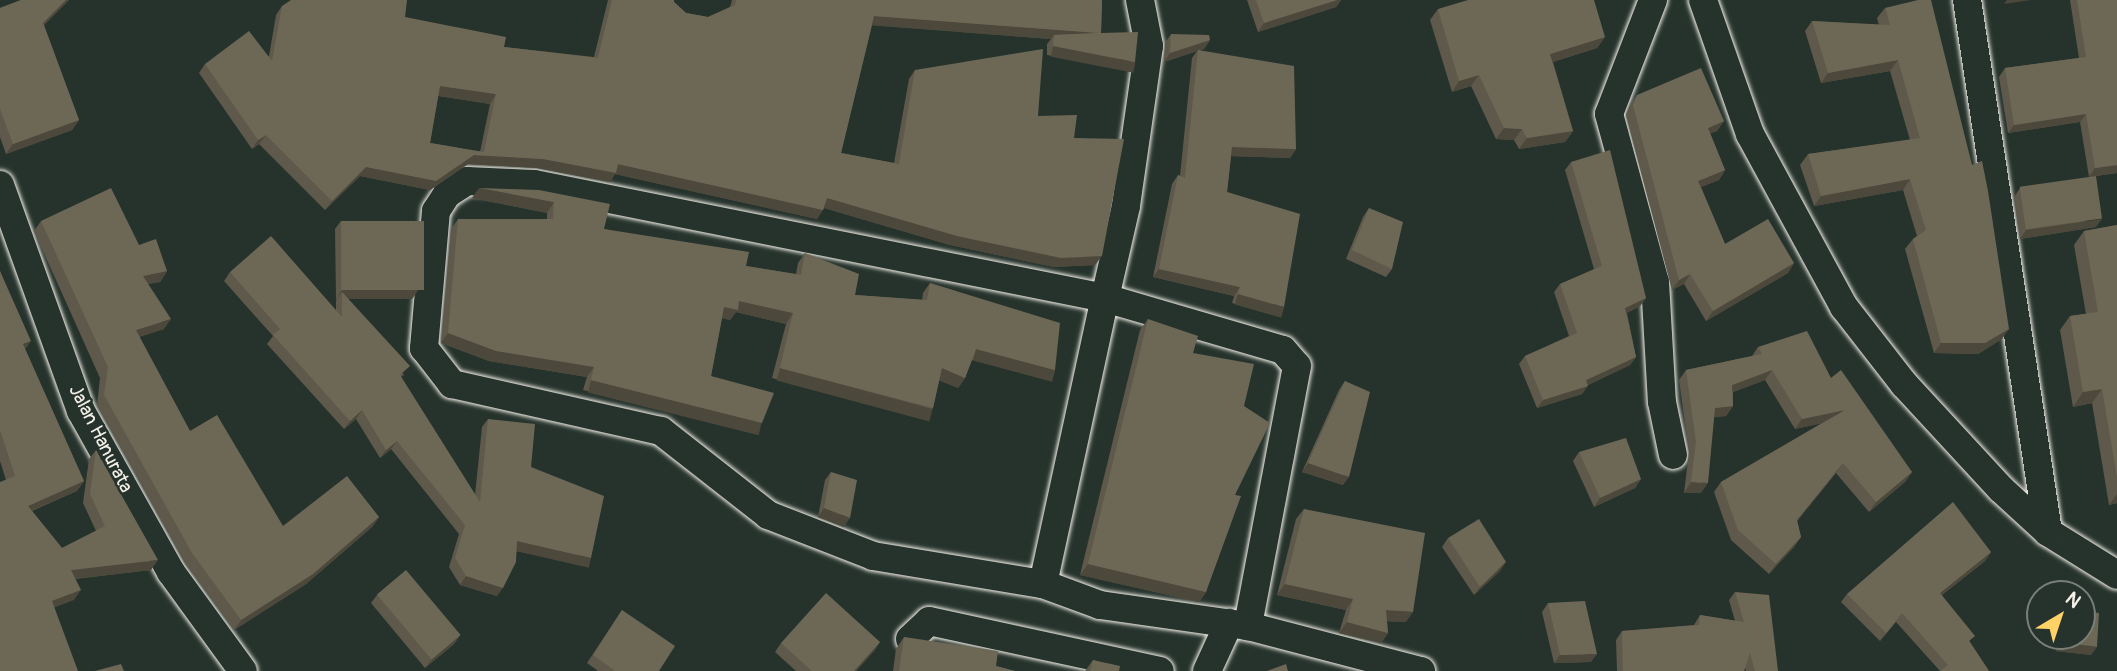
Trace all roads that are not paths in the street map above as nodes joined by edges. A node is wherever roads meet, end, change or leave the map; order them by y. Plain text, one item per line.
1 (720, 0) edge
2 (1140, 0) edge
3 (1653, 0) edge
4 (1703, 0) edge
5 (1967, 0) edge
6 (682, 6) edge
7 (0, 185) edge
8 (1105, 298) junction
9 (1673, 455) dead end
10 (2048, 532) junction
11 (2117, 575) edge
12 (1043, 584) junction
13 (1239, 624) junction
14 (910, 639) edge
15 (1328, 660) edge
16 (243, 671) edge
17 (1160, 671) edge
18 (1207, 671) edge
19 (1421, 671) edge

1 - 6 street
2 - 8 street
3 - 9 street
4 - 10 street
5 - 10 street
7 - 16 street, Jalan Hanurata
8 - 12 street
8 - 12 street
8 - 13 street
10 - 11 street
12 - 13 street
13 - 15 street
13 - 18 street
14 - 17 street
15 - 19 street

